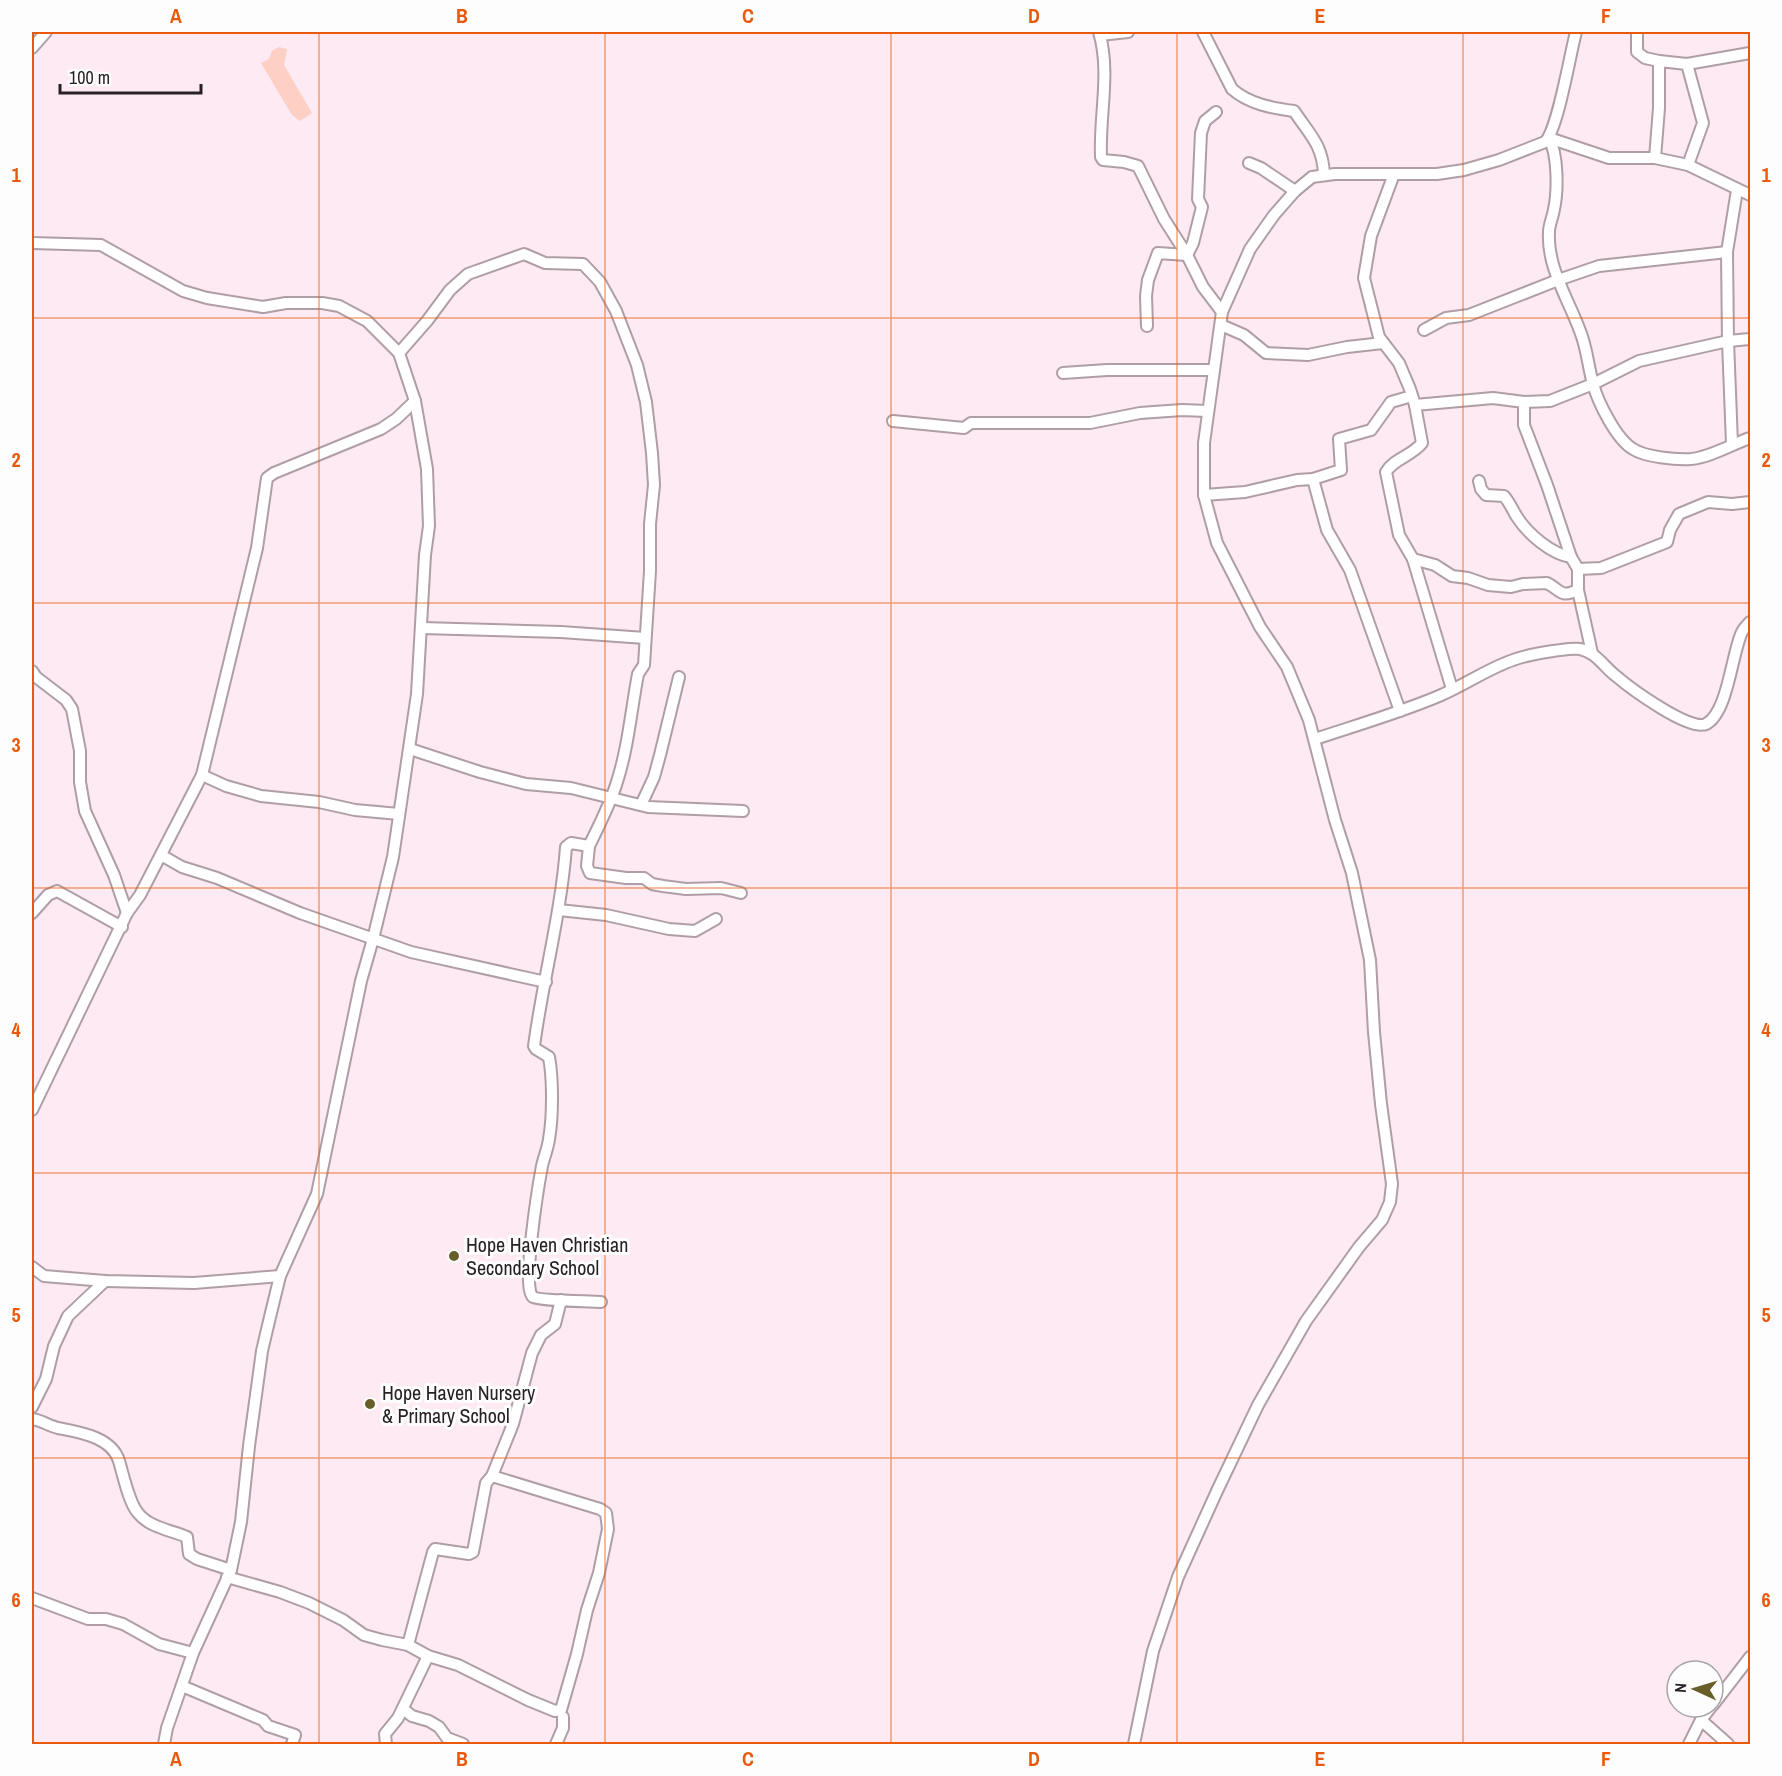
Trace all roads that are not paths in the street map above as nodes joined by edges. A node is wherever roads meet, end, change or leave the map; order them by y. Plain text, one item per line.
1 (46, 32) edge
2 (1128, 32) edge
3 (1203, 32) edge
4 (1576, 32) edge
5 (1637, 32) edge
6 (1100, 33) edge
7 (32, 48) edge
8 (1750, 53) edge
9 (1659, 61) junction
10 (1687, 64) junction
11 (1216, 112) dead end
12 (1549, 138) junction
13 (1655, 158) junction
14 (1250, 163) dead end
15 (1688, 165) junction
16 (1324, 174) junction
17 (1395, 174) junction
18 (1737, 190) junction
19 (1294, 191) junction
20 (1750, 195) edge
21 (32, 243) edge
22 (1727, 252) junction
23 (1187, 255) junction
24 (1558, 280) junction
25 (1222, 312) junction
26 (1221, 325) junction
27 (1147, 326) dead end
28 (1424, 330) dead end
29 (1750, 339) edge
30 (1728, 341) junction
31 (1383, 343) junction
32 (399, 353) junction
33 (1214, 370) junction
34 (1063, 373) dead end
35 (1593, 384) junction
36 (1414, 400) junction
37 (415, 401) junction
38 (1524, 402) junction
39 (1208, 411) junction
40 (894, 421) dead end
41 (1750, 438) edge
42 (1732, 444) junction
43 (1313, 479) junction
44 (1479, 481) dead end
45 (1204, 495) junction
46 (1750, 502) edge
47 (1571, 557) junction
48 (1413, 559) junction
49 (1578, 569) junction
50 (1578, 590) junction
51 (1750, 622) edge
52 (422, 628) junction
53 (645, 638) junction
54 (1592, 653) junction
55 (32, 671) edge
56 (679, 677) dead end
57 (1452, 689) junction
58 (1400, 711) junction
59 (1315, 739) junction
60 (410, 749) junction
61 (202, 775) junction
62 (611, 798) junction
63 (641, 805) junction
64 (743, 811) dead end
65 (399, 814) junction
66 (589, 846) junction
67 (161, 855) junction
68 (741, 893) dead end
69 (559, 910) junction
70 (32, 913) edge
71 (127, 913) junction
72 (716, 919) dead end
73 (122, 927) junction
74 (373, 939) junction
75 (546, 982) junction
76 (32, 1110) edge
77 (32, 1267) edge
78 (280, 1276) junction
79 (105, 1281) junction
80 (561, 1300) junction
81 (601, 1302) dead end
82 (32, 1407) edge
83 (32, 1419) edge
84 (492, 1476) junction
85 (229, 1574) junction
86 (32, 1598) edge
87 (408, 1645) junction
88 (193, 1653) junction
89 (428, 1656) junction
90 (1750, 1657) edge
91 (182, 1686) junction
92 (1725, 1689) edge
93 (403, 1709) junction
94 (563, 1717) dead end
95 (1701, 1720) joint
96 (164, 1744) edge
97 (292, 1744) edge
98 (386, 1744) edge
99 (463, 1744) edge
100 (556, 1744) edge
101 (1134, 1744) edge
102 (1689, 1744) edge
103 (1728, 1744) edge

1 - 7 street
2 - 6 street
3 - 16 street
4 - 12 street
5 - 9 street
6 - 23 street
8 - 10 street
9 - 10 street
9 - 13 street
10 - 15 street
11 - 23 street
12 - 13 street
12 - 17 street
12 - 24 street
13 - 15 street
14 - 19 street
15 - 18 street
16 - 17 street
16 - 19 street
17 - 31 street
18 - 20 street
18 - 22 street
19 - 25 street
21 - 32 street
22 - 24 street
22 - 30 street
23 - 25 street
23 - 27 street
24 - 28 street
24 - 35 street
25 - 26 street
26 - 31 street
26 - 33 street
29 - 30 street
30 - 35 street
30 - 42 street
31 - 36 street
32 - 37 street
32 - 53 street
33 - 34 street
33 - 39 street
35 - 38 street
35 - 42 street
36 - 38 street
36 - 43 street
36 - 48 street
37 - 52 street
37 - 61 street
38 - 47 street
39 - 40 street
39 - 45 street
41 - 42 street
43 - 45 street
43 - 58 street
44 - 47 street
45 - 59 street
46 - 49 street
47 - 49 street
48 - 50 street
48 - 57 street
49 - 50 street
50 - 54 street
51 - 54 street
52 - 53 street
52 - 60 street
53 - 62 street
54 - 57 street
55 - 71 street
56 - 63 street
57 - 58 street
58 - 59 street
59 - 101 street
60 - 62 street
60 - 65 street
61 - 65 street
61 - 67 street
62 - 63 street
62 - 66 street
63 - 64 street
65 - 74 street
66 - 68 street
66 - 69 street
67 - 71 street
67 - 74 street
69 - 72 street
69 - 75 street
70 - 73 street
71 - 73 street
73 - 76 street
74 - 75 street
74 - 78 street
75 - 80 street
77 - 79 street
78 - 79 street
78 - 85 street
79 - 82 street
80 - 81 street
80 - 84 street
83 - 85 street
84 - 87 street
84 - 89 street
85 - 87 street
85 - 88 street
86 - 88 street
87 - 89 street
88 - 91 street
89 - 93 street
90 - 92 street
91 - 96 street
91 - 97 street
93 - 98 street
93 - 99 street
94 - 100 street
95 - 102 street
95 - 103 street

